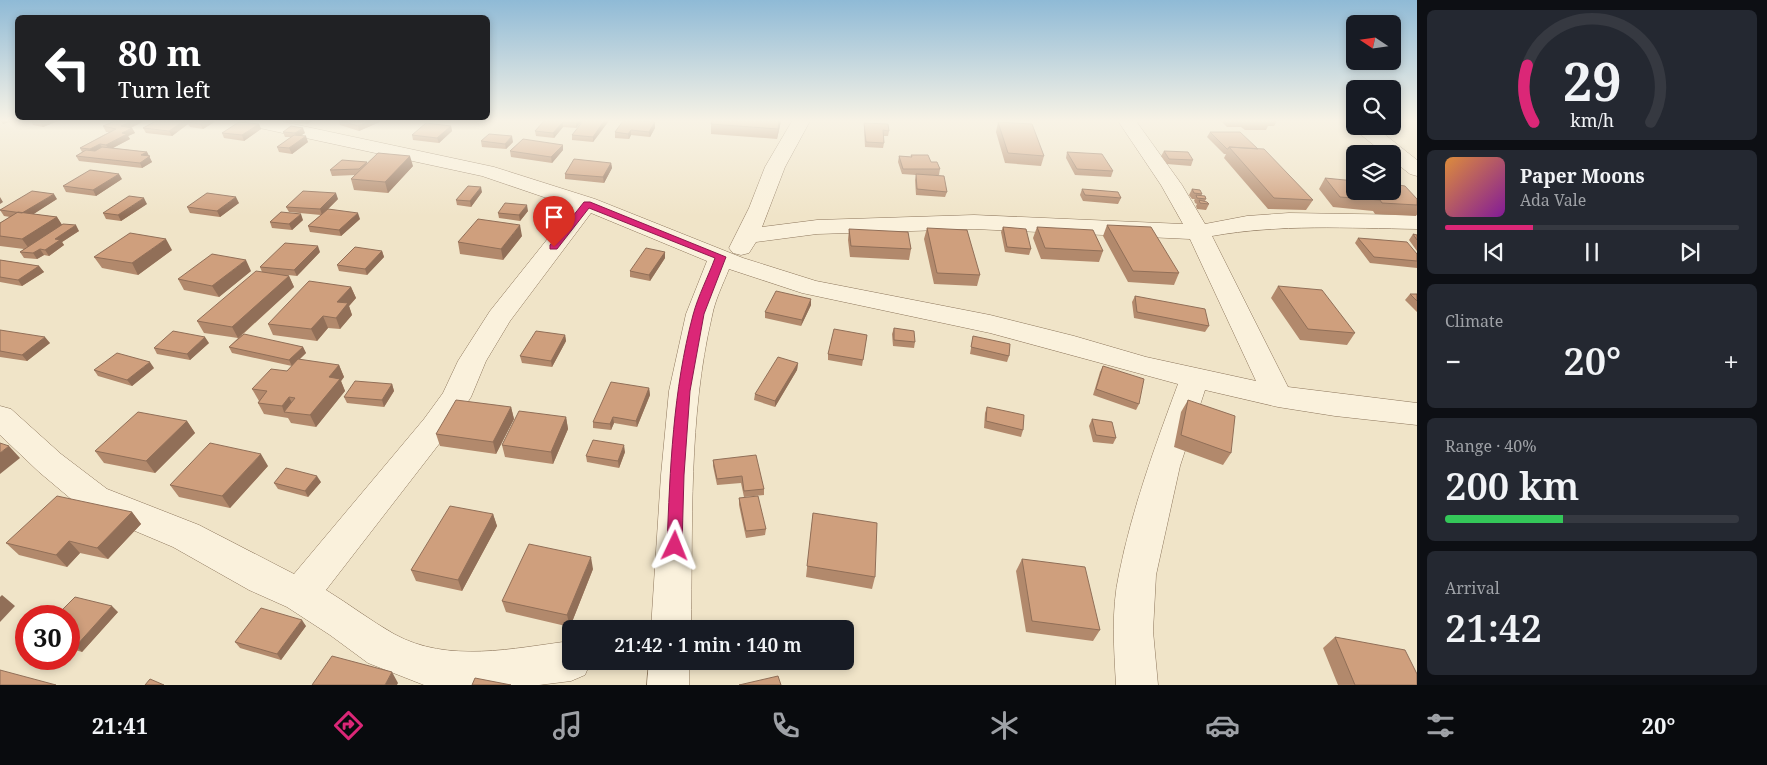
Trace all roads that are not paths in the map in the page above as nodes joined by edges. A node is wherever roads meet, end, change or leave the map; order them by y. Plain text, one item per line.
1 (405, 153) edge
2 (784, 153) edge
3 (1150, 153) edge
4 (1396, 153) edge
5 (1417, 170) edge
6 (587, 204) junction
7 (1417, 222) edge
8 (1198, 232) junction
9 (747, 236) junction
10 (727, 260) junction
11 (1195, 377) junction
12 (1278, 396) junction
13 (1417, 414) edge
14 (0, 417) edge
15 (300, 595) junction
16 (671, 620) edge
17 (562, 662) edge
18 (669, 670) edge
19 (668, 685) edge
20 (1137, 685) edge

1 - 6 street
2 - 9 street
3 - 8 street
4 - 5 street
6 - 10 street
6 - 15 street
7 - 8 street
8 - 9 street
8 - 12 street
9 - 10 street
10 - 11 street
10 - 16 street
11 - 12 street
11 - 20 street
12 - 13 street
14 - 15 street
15 - 17 street
18 - 19 street

